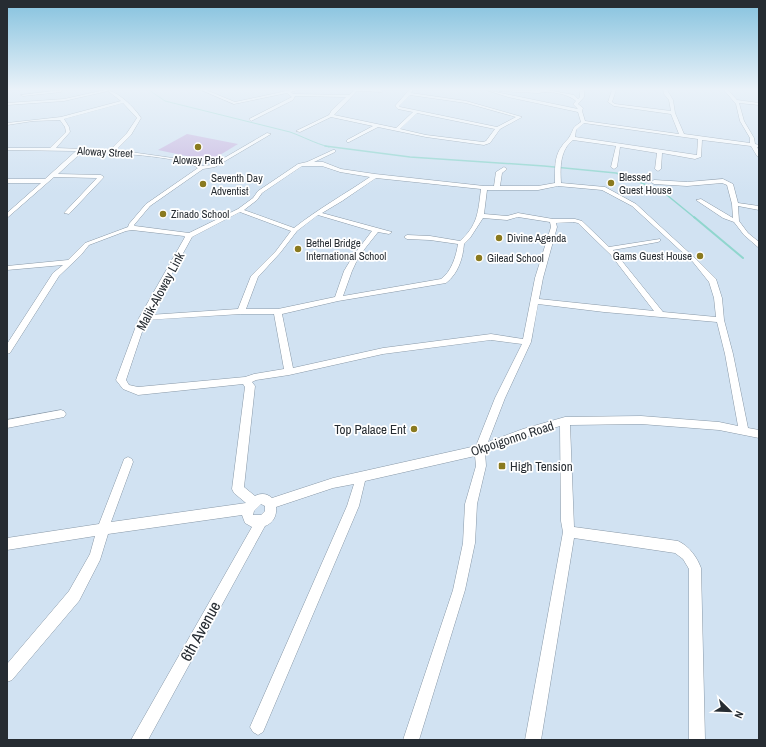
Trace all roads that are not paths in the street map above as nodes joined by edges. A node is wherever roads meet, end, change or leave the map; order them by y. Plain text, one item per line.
1 (66, 125) edge
2 (135, 125) edge
3 (312, 125) edge
4 (373, 125) edge
5 (402, 125) edge
6 (482, 125) edge
7 (505, 125) edge
8 (579, 125) edge
9 (605, 125) edge
10 (678, 125) edge
11 (744, 125) edge
12 (378, 126) junction
13 (498, 128) junction
14 (397, 130) junction
15 (298, 131) dead end
16 (681, 132) junction
17 (269, 134) dead end
18 (572, 138) junction
19 (700, 138) junction
20 (349, 141) dead end
21 (753, 145) junction
22 (618, 146) junction
23 (759, 146) edge
24 (7, 149) edge
25 (51, 150) junction
26 (81, 150) junction
27 (112, 151) junction
28 (333, 151) dead end
29 (660, 152) junction
30 (759, 154) edge
31 (309, 163) junction
32 (614, 166) dead end
33 (201, 168) junction
34 (504, 169) dead end
35 (658, 169) dead end
36 (53, 175) junction
37 (374, 176) junction
38 (7, 181) edge
39 (46, 181) junction
40 (654, 182) dead end
41 (558, 184) junction
42 (484, 188) junction
43 (498, 188) junction
44 (699, 200) dead end
45 (735, 204) junction
46 (759, 208) edge
47 (240, 210) junction
48 (67, 213) dead end
49 (317, 213) junction
50 (7, 216) edge
51 (481, 216) junction
52 (553, 221) junction
53 (736, 221) junction
54 (132, 228) junction
55 (295, 230) junction
56 (376, 230) junction
57 (389, 232) dead end
58 (189, 236) junction
59 (407, 237) dead end
60 (658, 240) dead end
61 (461, 244) junction
62 (759, 246) edge
63 (608, 249) junction
64 (69, 262) junction
65 (7, 268) edge
66 (338, 300) junction
67 (534, 301) junction
68 (241, 311) junction
69 (278, 312) junction
70 (660, 314) junction
71 (143, 318) junction
72 (720, 320) junction
73 (527, 342) junction
74 (7, 351) edge
75 (289, 372) junction
76 (246, 381) junction
77 (61, 414) dead end
78 (565, 421) junction
79 (7, 424) edge
80 (744, 431) junction
81 (759, 434) edge
82 (480, 450) junction
83 (128, 462) dead end
84 (361, 477) junction
85 (270, 504) junction
86 (250, 506) junction
87 (260, 522) junction
88 (103, 529) junction
89 (569, 532) junction
90 (7, 544) edge
91 (7, 675) edge
92 (258, 727) dead end
93 (140, 740) edge
94 (411, 740) edge
95 (533, 740) edge
96 (697, 740) edge

1 - 25 street
2 - 27 street
3 - 15 street
4 - 12 street
5 - 14 street
6 - 13 street
7 - 13 street
8 - 18 street
9 - 16 street
10 - 16 street
11 - 21 street
12 - 14 street
12 - 20 street
13 - 14 street
16 - 19 street
17 - 33 street
18 - 22 street
18 - 41 street
19 - 21 street
19 - 29 street
21 - 23 street
21 - 30 street
22 - 29 street
22 - 32 street
24 - 25 street, Aloway Street
25 - 26 street, Aloway Street
26 - 27 street, Aloway Street
26 - 36 street
27 - 33 street, Aloway Street
28 - 31 street
29 - 35 street
31 - 37 street
31 - 47 street
33 - 54 street
34 - 43 street
36 - 39 street
36 - 48 street
37 - 42 street
37 - 49 street
38 - 39 street
39 - 50 street
40 - 45 street
41 - 43 street
41 - 72 street
42 - 43 street
42 - 51 street
44 - 53 street
45 - 46 street
45 - 53 street
47 - 55 street
47 - 58 street
49 - 55 street
49 - 56 street
51 - 52 street
51 - 61 street
52 - 63 street
52 - 67 street
53 - 62 street
54 - 58 street, Malik-Aloway Link
54 - 64 street
55 - 68 street
56 - 57 street
56 - 66 street
58 - 71 street, Malik-Aloway Link
59 - 61 street
60 - 63 street
61 - 66 street
63 - 70 street
64 - 65 street
64 - 74 street
66 - 69 street
67 - 70 street
67 - 73 street
68 - 69 street
68 - 71 street
69 - 75 street
70 - 72 street
71 - 76 street, Malik-Aloway Link
72 - 80 street
73 - 75 street
73 - 82 street
75 - 76 street
76 - 86 street
77 - 79 street
78 - 80 street, Okpoigonno Road
78 - 82 street, Okpoigonno Road
78 - 89 street
80 - 81 street, Okpoigonno Road
82 - 84 street, Okpoigonno Road
82 - 94 street
83 - 88 street
84 - 85 street, Okpoigonno Road
84 - 92 street
85 - 86 street
85 - 87 street, 6th Avenue
86 - 87 street
86 - 88 street
87 - 93 street, 6th Avenue
88 - 90 street
88 - 91 street
89 - 95 street
89 - 96 street

